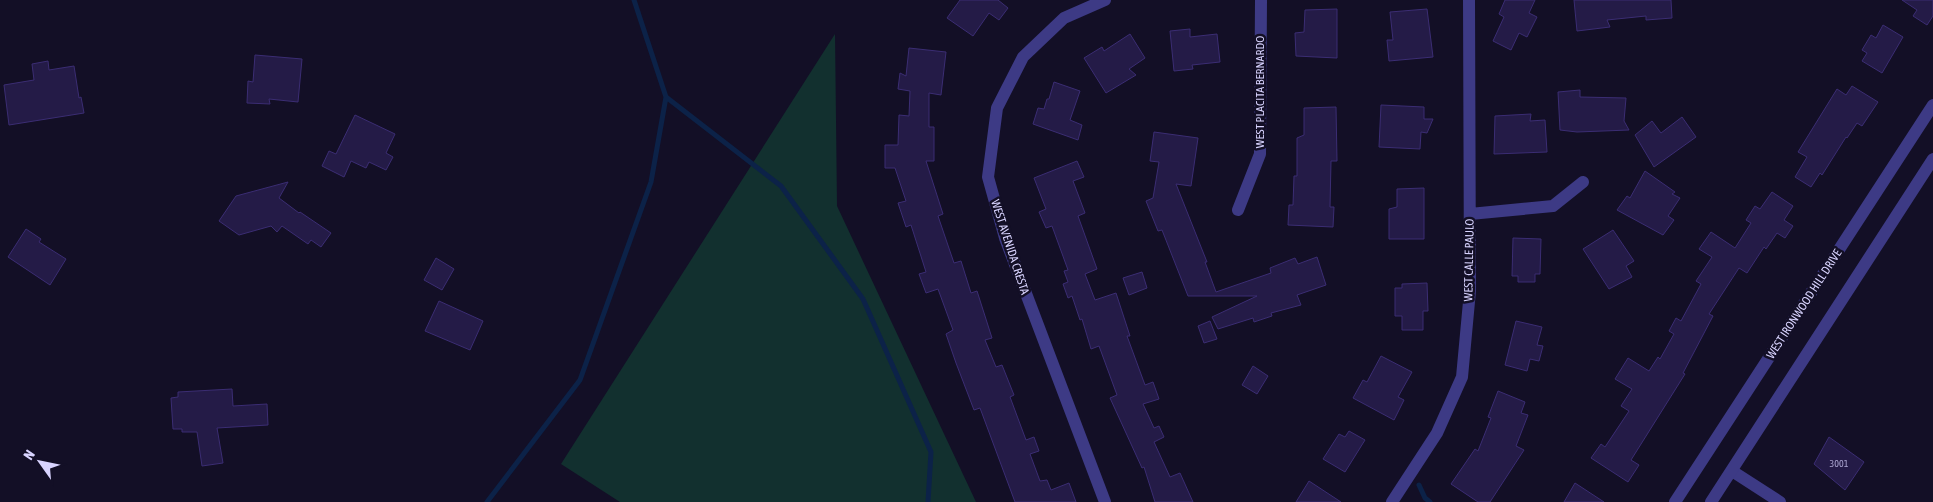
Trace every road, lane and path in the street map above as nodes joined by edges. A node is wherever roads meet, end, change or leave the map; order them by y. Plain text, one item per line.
1 (1105, 0) edge
2 (1261, 0) edge
3 (1470, 0) edge
4 (1933, 105) edge
5 (1933, 158) edge
6 (1583, 182) dead end
7 (1238, 210) dead end
8 (1470, 214) junction
9 (1732, 471) junction
10 (1105, 502) edge
11 (1392, 502) edge
12 (1674, 502) edge
13 (1712, 502) edge
14 (1780, 502) edge

1 - 10 street, WEST AVENIDA CRESTA
2 - 7 street, WEST PLACITA BERNARDO
3 - 8 street, WEST CALLE PAULO
4 - 12 street, WEST IRONWOOD HILL DRIVE
5 - 9 street
6 - 8 street
8 - 11 street, WEST CALLE PAULO
9 - 13 street
9 - 14 street

